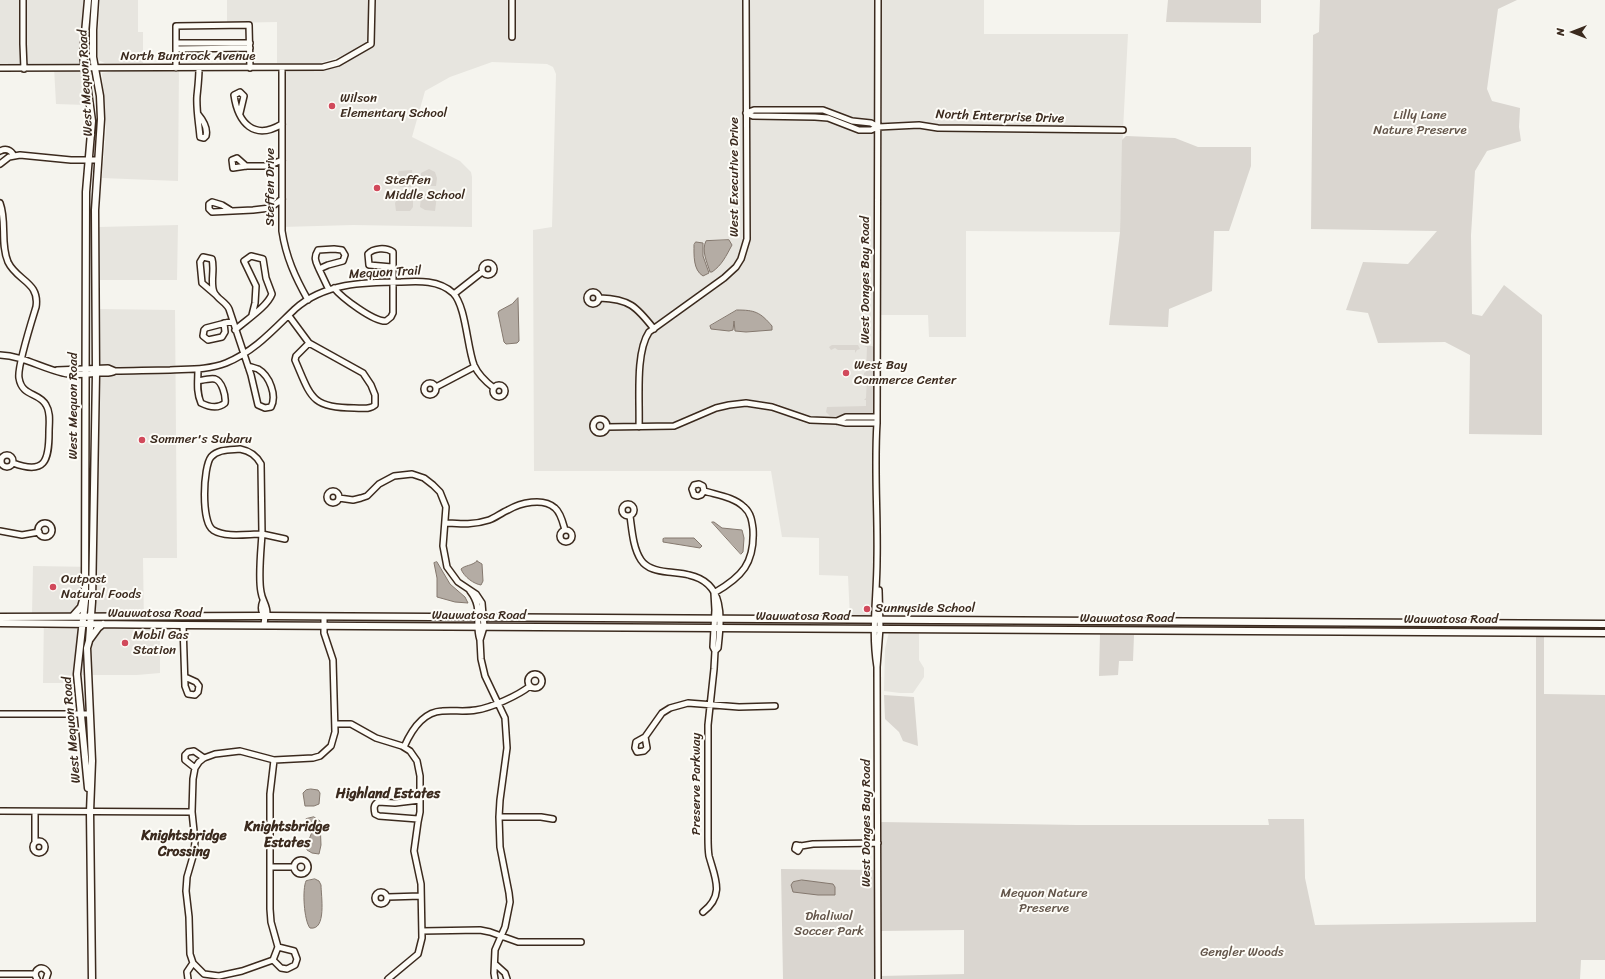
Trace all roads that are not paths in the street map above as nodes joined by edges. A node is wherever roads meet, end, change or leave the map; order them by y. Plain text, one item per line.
1 (24, 0) edge
2 (88, 0) edge
3 (95, 0) edge
4 (372, 0) edge
5 (512, 0) edge
6 (746, 0) edge
7 (878, 0) edge
8 (512, 38) dead end
9 (176, 43) junction
10 (250, 45) junction
11 (176, 49) junction
12 (0, 68) edge
13 (24, 68) junction
14 (96, 68) junction
15 (176, 68) junction
16 (199, 68) junction
17 (250, 68) junction
18 (282, 68) junction
19 (85, 69) junction
20 (240, 113) dead end
21 (746, 113) junction
22 (198, 114) dead end
23 (282, 124) junction
24 (878, 127) junction
25 (1123, 130) dead end
26 (0, 151) edge
27 (14, 156) junction
28 (90, 160) junction
29 (98, 160) junction
30 (282, 160) junction
31 (0, 164) edge
32 (246, 166) dead end
33 (282, 199) junction
34 (0, 203) edge
35 (230, 210) dead end
36 (95, 234) junction
37 (87, 235) junction
38 (392, 267) junction
39 (319, 269) junction
40 (482, 272) dead end
41 (393, 282) junction
42 (332, 289) junction
43 (216, 294) junction
44 (454, 294) junction
45 (600, 298) dead end
46 (308, 300) junction
47 (252, 315) junction
48 (289, 316) junction
49 (86, 317) junction
50 (95, 317) junction
51 (233, 321) junction
52 (224, 323) junction
53 (654, 329) junction
54 (235, 330) junction
55 (309, 343) junction
56 (0, 355) edge
57 (244, 355) junction
58 (22, 359) junction
59 (248, 366) junction
60 (474, 367) junction
61 (198, 369) junction
62 (85, 371) junction
63 (96, 371) junction
64 (198, 381) junction
65 (436, 386) dead end
66 (494, 388) dead end
67 (878, 420) junction
68 (607, 427) dead end
69 (639, 427) junction
70 (13, 463) dead end
71 (704, 491) dead end
72 (339, 498) dead end
73 (630, 516) dead end
74 (446, 523) junction
75 (565, 530) dead end
76 (0, 531) edge
77 (39, 532) dead end
78 (262, 534) junction
79 (286, 539) dead end
80 (85, 578) junction
81 (85, 591) junction
82 (714, 593) junction
83 (92, 603) junction
84 (73, 616) junction
85 (265, 616) junction
86 (0, 617) edge
87 (107, 617) junction
88 (139, 617) junction
89 (324, 617) junction
90 (481, 618) junction
91 (717, 619) junction
92 (87, 620) junction
93 (0, 623) edge
94 (44, 624) junction
95 (68, 624) junction
96 (103, 624) junction
97 (877, 624) junction
98 (1605, 624) edge
99 (184, 625) junction
100 (264, 625) junction
101 (324, 626) junction
102 (481, 627) junction
103 (716, 628) junction
104 (1605, 633) edge
105 (81, 639) junction
106 (89, 641) junction
107 (84, 648) junction
108 (185, 677) dead end
109 (530, 686) dead end
110 (498, 703) junction
111 (710, 705) junction
112 (775, 706) dead end
113 (0, 714) edge
114 (80, 714) junction
115 (89, 714) junction
116 (335, 724) junction
117 (645, 737) dead end
118 (404, 747) junction
119 (204, 758) junction
120 (274, 760) junction
121 (195, 768) junction
122 (420, 800) junction
123 (0, 811) edge
124 (35, 812) junction
125 (90, 812) junction
126 (192, 812) junction
127 (499, 817) junction
128 (553, 819) dead end
129 (418, 820) junction
130 (35, 842) dead end
131 (878, 843) junction
132 (801, 846) dead end
133 (271, 867) junction
134 (294, 867) dead end
135 (421, 896) junction
136 (388, 897) dead end
137 (703, 912) dead end
138 (422, 931) junction
139 (500, 936) junction
140 (581, 942) dead end
141 (278, 947) junction
142 (273, 960) junction
143 (193, 963) junction
144 (495, 964) junction
145 (0, 974) edge
146 (204, 974) junction
147 (36, 976) edge
148 (46, 979) edge
149 (92, 979) edge
150 (188, 979) edge
151 (199, 979) edge
152 (388, 979) edge
153 (495, 979) edge
154 (507, 979) edge
155 (878, 979) edge

1 - 13 street
2 - 19 main road, West Mequon Road
3 - 14 main road, West Mequon Road
4 - 18 street, North Buntrock Avenue
5 - 8 street
6 - 21 street, West Executive Drive
7 - 24 street, West Donges Bay Road
9 - 10 street
9 - 10 street
9 - 11 street
10 - 11 street
10 - 17 street
11 - 15 street
12 - 13 street, North Buntrock Avenue
13 - 19 street, North Buntrock Avenue
14 - 15 street, North Buntrock Avenue
14 - 19 street, North Buntrock Avenue
14 - 29 main road, West Mequon Road
15 - 16 street, North Buntrock Avenue
16 - 17 street, North Buntrock Avenue
16 - 22 street
17 - 18 street, North Buntrock Avenue
18 - 23 street, Steffen Drive
19 - 28 main road, West Mequon Road
20 - 23 street
21 - 24 street, North Enterprise Drive
21 - 53 street, West Executive Drive
23 - 30 street, Steffen Drive
24 - 25 street, North Enterprise Drive
24 - 67 street, West Donges Bay Road
26 - 27 street
27 - 28 street
27 - 31 street
28 - 29 street
28 - 37 main road, West Mequon Road
29 - 36 main road, West Mequon Road
30 - 32 street
30 - 33 street, Steffen Drive
33 - 35 street
33 - 46 street, Steffen Drive
34 - 58 street
36 - 37 main road
36 - 50 main road, West Mequon Road
37 - 49 main road, West Mequon Road
38 - 38 street
38 - 41 street
39 - 39 street
39 - 42 street
40 - 44 street
41 - 42 street, Mequon Trail
41 - 42 street
41 - 44 street, Mequon Trail
42 - 46 street, Mequon Trail
43 - 43 street
43 - 51 street
44 - 60 street
45 - 53 street
46 - 48 street, Mequon Trail
47 - 47 street
47 - 54 street
48 - 55 street
48 - 57 street, Mequon Trail
49 - 50 main road
49 - 62 main road, West Mequon Road
50 - 63 main road, West Mequon Road
51 - 52 street
51 - 54 street
52 - 52 street
53 - 69 street, West Executive Drive
54 - 57 street
55 - 55 street
56 - 58 street, Mequon Trail
57 - 59 street
57 - 61 street, Mequon Trail
58 - 62 street, Mequon Trail
58 - 70 street
59 - 59 street
60 - 65 street
60 - 66 street
61 - 63 street, Mequon Trail
61 - 64 street
62 - 63 street, Mequon Trail
62 - 80 main road, West Mequon Road
63 - 83 main road, West Mequon Road
64 - 64 street
67 - 69 street
67 - 97 street, West Donges Bay Road
68 - 69 street
71 - 82 street
72 - 74 street
73 - 82 street
74 - 75 street
74 - 90 street
76 - 77 street
78 - 78 street
78 - 79 street
78 - 85 street
80 - 81 main road, West Mequon Road
80 - 92 main road
81 - 84 main road
81 - 92 main road, West Mequon Road
82 - 91 street, Preserve Parkway
83 - 87 main road
83 - 92 main road, West Mequon Road
84 - 86 main road, Wauwatosa Road
84 - 92 main road, Wauwatosa Road
85 - 88 main road, Wauwatosa Road
85 - 89 main road, Wauwatosa Road
85 - 100 street
87 - 88 main road, Wauwatosa Road
87 - 92 main road, Wauwatosa Road
88 - 92 main road
89 - 90 main road, Wauwatosa Road
89 - 101 street
90 - 91 main road, Wauwatosa Road
90 - 102 street
91 - 97 main road, Wauwatosa Road
91 - 103 street, Preserve Parkway
92 - 94 main road
92 - 95 main road, Wauwatosa Road
92 - 96 main road, Wauwatosa Road
92 - 105 main road, West Mequon Road
92 - 106 main road, West Mequon Road
92 - 107 main road
93 - 94 main road, Wauwatosa Road
94 - 95 main road, Wauwatosa Road
95 - 105 main road
96 - 99 main road, Wauwatosa Road
96 - 106 main road
97 - 98 main road, Wauwatosa Road
97 - 103 main road, Wauwatosa Road
97 - 104 main road, Wauwatosa Road
97 - 131 street, West Donges Bay Road
99 - 100 main road, Wauwatosa Road
99 - 108 street
100 - 101 main road, Wauwatosa Road
101 - 102 main road, Wauwatosa Road
101 - 116 street
102 - 103 main road, Wauwatosa Road
102 - 110 street
103 - 111 street, Preserve Parkway
105 - 107 main road, West Mequon Road
106 - 107 main road, West Mequon Road
107 - 114 main road, West Mequon Road
107 - 115 main road, West Mequon Road
109 - 110 street
110 - 118 street
110 - 127 street
111 - 112 street
111 - 117 street
111 - 137 street, Preserve Parkway
113 - 114 street
114 - 115 street
114 - 125 main road, West Mequon Road
115 - 125 main road, West Mequon Road
116 - 118 street
116 - 120 street
118 - 122 street
119 - 120 street
119 - 121 street
119 - 121 street
120 - 133 street
121 - 126 street
122 - 129 street
122 - 129 street
123 - 124 street
124 - 125 street
124 - 130 street
125 - 126 street
125 - 149 main road, West Mequon Road
126 - 143 street
127 - 128 street
127 - 139 street
129 - 135 street
131 - 132 street
131 - 155 street, West Donges Bay Road
133 - 134 street
133 - 141 street
135 - 136 street
135 - 138 street
138 - 139 street
138 - 152 street
139 - 140 street
139 - 144 street
141 - 142 street
141 - 142 street
142 - 146 street
143 - 146 street
143 - 150 street
144 - 153 street
144 - 154 street
145 - 147 street
146 - 151 street
147 - 148 street

